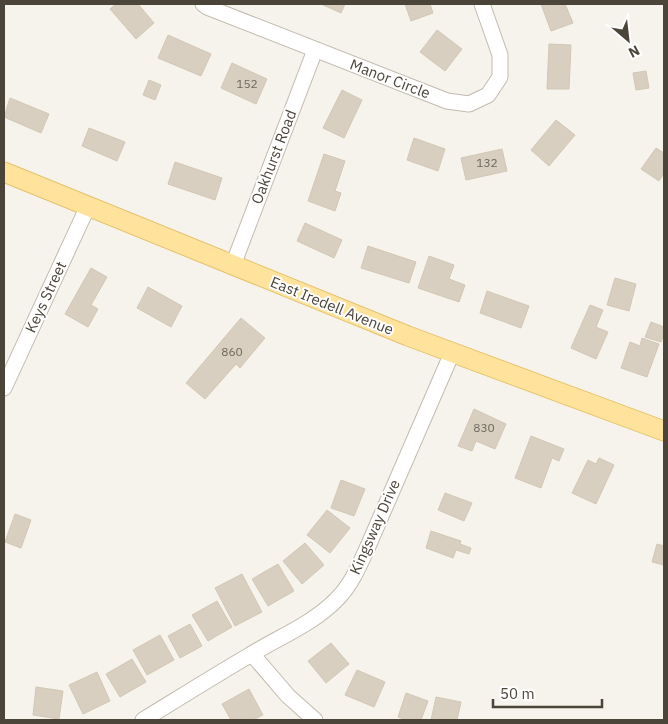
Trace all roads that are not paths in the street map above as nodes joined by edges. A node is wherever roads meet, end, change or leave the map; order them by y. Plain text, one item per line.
1 (203, 4) edge
2 (482, 4) edge
3 (314, 50) junction
4 (4, 172) edge
5 (88, 206) junction
6 (233, 265) junction
7 (452, 353) junction
8 (4, 388) edge
9 (664, 432) edge
10 (252, 654) junction
11 (143, 720) edge
12 (315, 720) edge

1 - 3 street, Manor Circle
2 - 3 street, Manor Circle
3 - 6 street, Oakhurst Road
4 - 5 main road, East Iredell Avenue
5 - 6 main road, East Iredell Avenue
5 - 8 street, Keys Street
6 - 7 main road, East Iredell Avenue
7 - 9 main road, East Iredell Avenue
7 - 10 street, Kingsway Drive
10 - 11 street, Kingsway Drive
10 - 12 street

